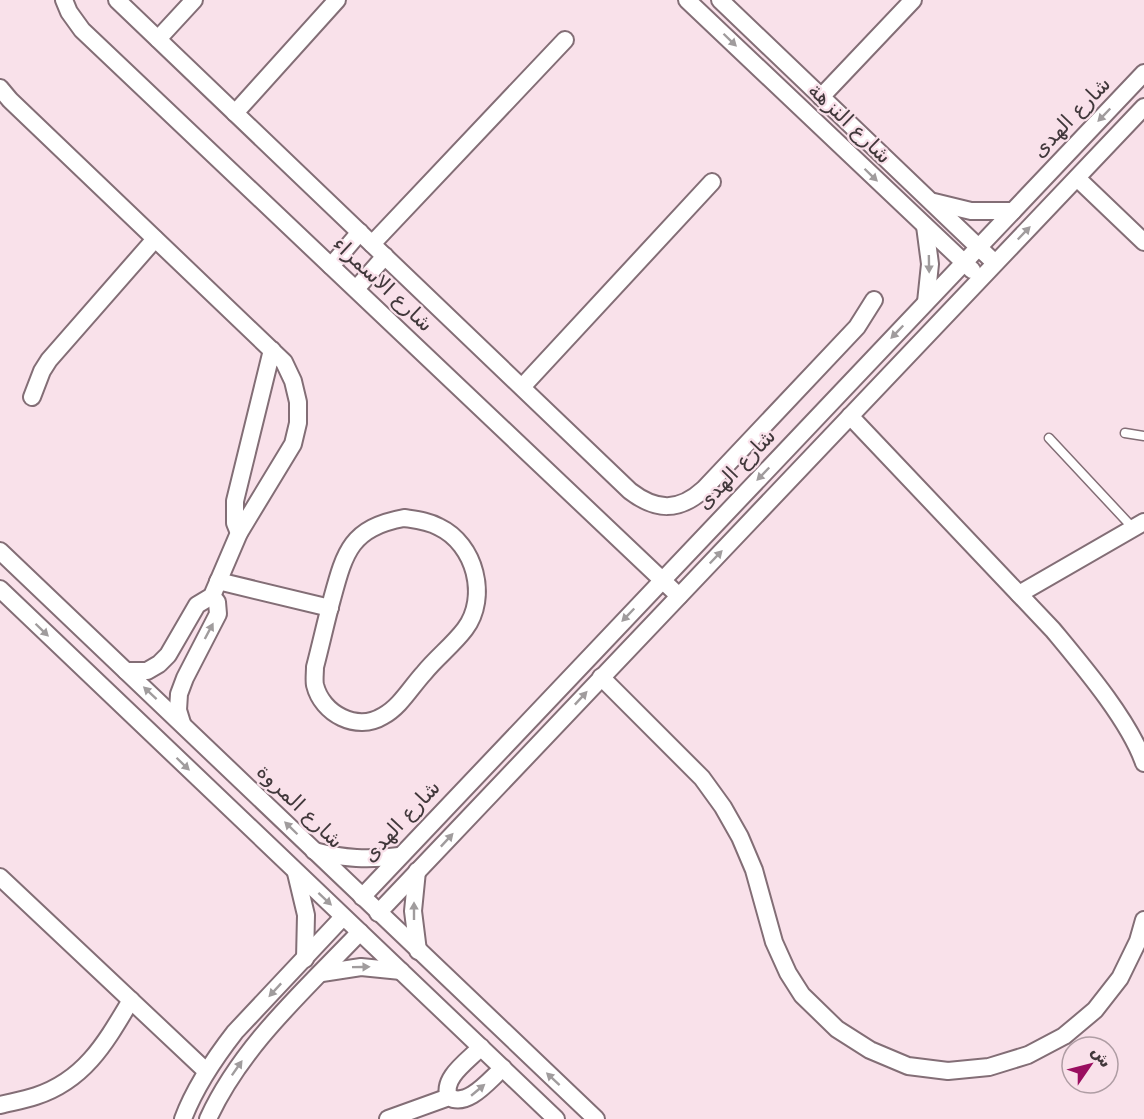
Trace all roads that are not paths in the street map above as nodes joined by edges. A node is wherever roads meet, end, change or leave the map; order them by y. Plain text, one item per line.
1 (64, 0) edge
2 (117, 0) edge
3 (194, 0) edge
4 (337, 0) edge
5 (687, 0) edge
6 (720, 0) edge
7 (913, 0) edge
8 (158, 39) junction
9 (565, 40) dead end
10 (1144, 73) edge
11 (821, 97) junction
12 (3, 99) edge
13 (1144, 107) edge
14 (235, 113) junction
15 (1077, 178) junction
16 (712, 182) dead end
17 (930, 201) junction
18 (1013, 211) junction
19 (925, 226) junction
20 (366, 238) junction
21 (155, 239) junction
22 (1144, 242) edge
23 (978, 247) junction
24 (386, 256) junction
25 (963, 262) junction
26 (995, 263) junction
27 (331, 266) junction
28 (981, 279) junction
29 (356, 289) junction
30 (874, 300) dead end
31 (926, 302) junction
32 (272, 350) junction
33 (522, 387) junction
34 (32, 397) dead end
35 (850, 416) junction
36 (1125, 433) dead end
37 (1144, 436) edge
38 (1049, 438) dead end
39 (1138, 525) edge
40 (239, 533) junction
41 (0, 551) edge
42 (662, 580) junction
43 (0, 589) edge
44 (215, 589) junction
45 (1019, 594) junction
46 (679, 596) junction
47 (330, 608) junction
48 (126, 671) junction
49 (601, 677) junction
50 (182, 723) junction
51 (1140, 745) edge
52 (1144, 763) edge
53 (313, 850) junction
54 (399, 856) junction
55 (417, 871) junction
56 (296, 872) junction
57 (0, 877) edge
58 (362, 897) junction
59 (378, 912) junction
60 (343, 916) junction
61 (1144, 920) edge
62 (360, 932) junction
63 (418, 951) junction
64 (305, 959) junction
65 (401, 971) junction
66 (321, 973) junction
67 (131, 1000) junction
68 (481, 1047) junction
69 (502, 1068) junction
70 (206, 1071) junction
71 (449, 1097) junction
72 (0, 1105) edge
73 (183, 1119) edge
74 (208, 1119) edge
75 (388, 1119) edge
76 (556, 1119) edge
77 (596, 1119) edge

1 - 27 street, شارع الاسمراء
2 - 8 street
3 - 8 street
4 - 14 street
5 -> 19 street, شارع النزهة
6 - 11 street, شارع النزهة
7 - 11 street
8 - 14 street
9 - 20 street
10 -> 18 street, شارع الهدى
11 - 17 street, شارع النزهة
12 - 21 street
13 - 15 street
14 - 20 street
15 - 22 street
26 -> 15 street
16 - 33 street
17 - 18 street
17 - 23 street, شارع النزهة
18 - 23 street, شارع الهدى
19 - 25 street, شارع النزهة
19 -> 31 street
20 - 24 street
20 - 27 street
21 - 32 street
21 - 34 street
23 - 25 street, شارع الهدى
23 - 26 street, شارع النزهة
24 - 29 street
24 - 33 street
25 - 28 street, شارع النزهة
25 - 31 street, شارع الهدى
26 - 28 street
27 - 29 street, شارع الاسمراء
28 - 35 street
29 - 42 street, شارع الاسمراء
30 - 33 street
31 -> 42 street, شارع الهدى
32 - 40 street
32 - 40 street
35 - 45 street
46 -> 35 street
36 - 37 lane
38 - 39 lane
39 - 45 street
40 - 44 street
41 - 48 street, شارع المروة
42 - 46 street, شارع الاسمراء
42 -> 54 street, شارع الهدى
43 -> 56 street
44 - 47 street
44 - 48 street
50 -> 44 street
45 - 51 street
46 - 49 street
47 - 47 street
50 -> 48 street, شارع المروة
55 -> 49 street
49 - 61 street
53 -> 50 street, شارع المروة
51 - 52 street
53 - 54 street
53 - 58 street, شارع المروة
54 - 58 street, شارع الهدى
55 - 59 street
63 -> 55 street
56 -> 60 street
56 - 64 street
57 - 67 street
58 - 59 street, شارع المروة
59 - 63 street, شارع المروة
60 - 62 street
60 - 64 street
62 - 65 street
62 - 66 street
77 -> 63 street, شارع المروة
64 -> 70 street
66 -> 65 street
65 - 68 street
74 -> 66 street
67 - 70 street
67 - 72 street
68 - 69 street
68 - 71 street
71 -> 69 street
69 - 76 street
70 - 73 street
71 - 75 street

